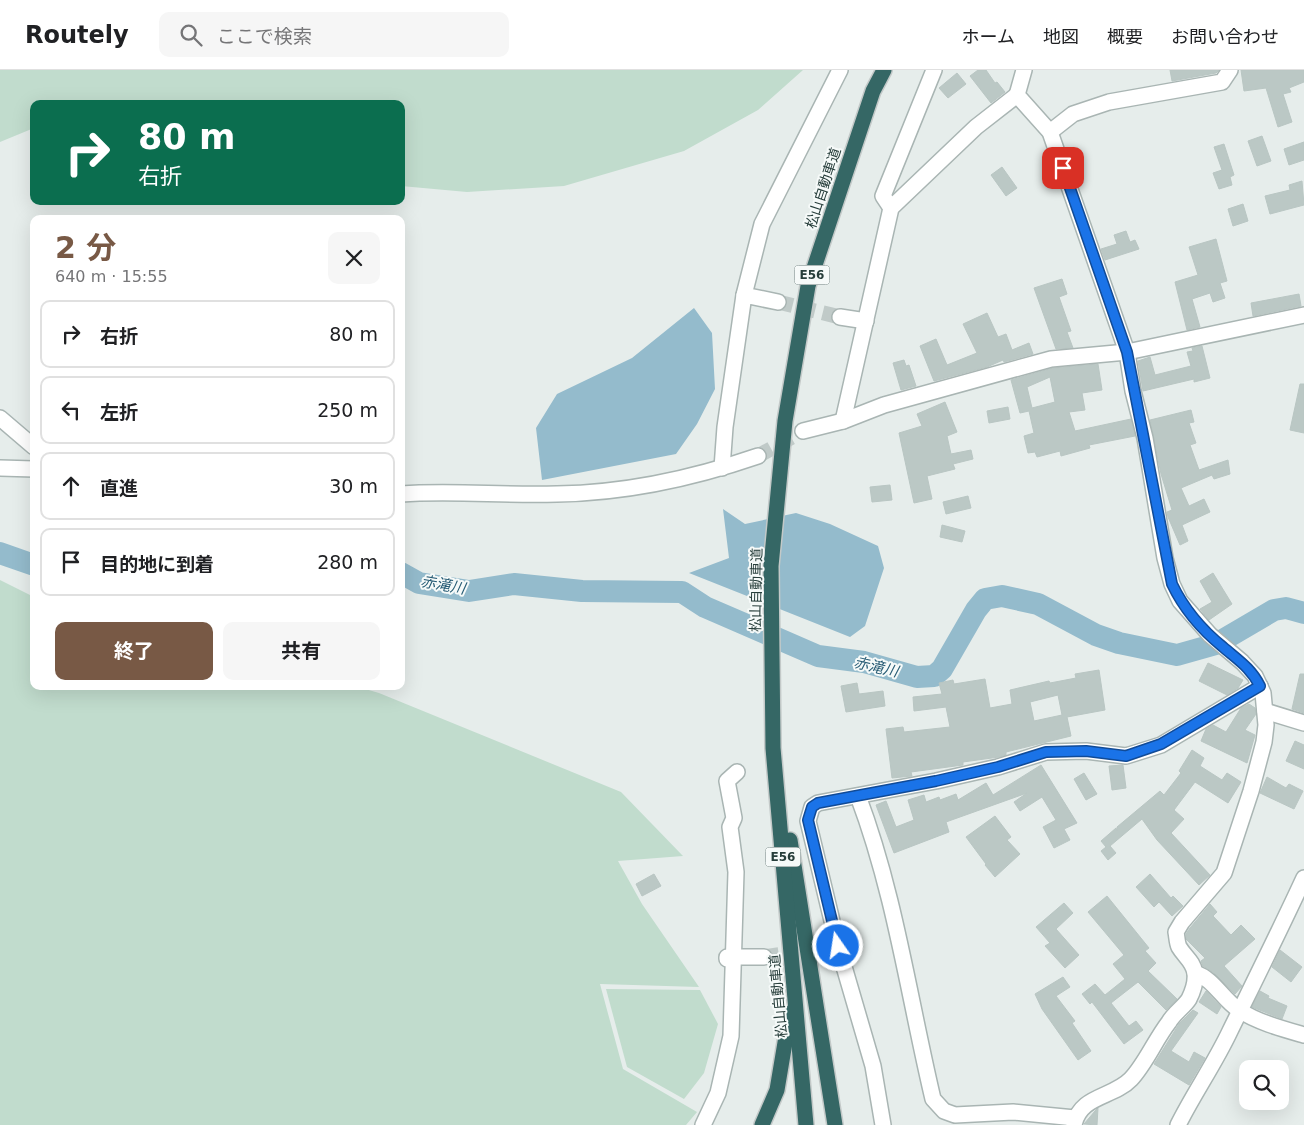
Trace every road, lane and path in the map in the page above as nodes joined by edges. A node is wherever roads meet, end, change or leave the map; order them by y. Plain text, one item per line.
1 (840, 70) edge
2 (884, 70) edge
3 (934, 70) edge
4 (1024, 70) edge
5 (1230, 70) edge
6 (1017, 96) junction
7 (1050, 132) junction
8 (891, 208) junction
9 (744, 295) junction
10 (778, 302) tunnel mouth
11 (1304, 315) edge
12 (840, 317) tunnel mouth
13 (866, 321) junction
14 (1127, 352) junction
15 (0, 418) edge
16 (843, 421) junction
17 (803, 431) tunnel mouth
18 (30, 444) edge
19 (758, 456) tunnel mouth
20 (0, 468) edge
21 (30, 468) edge
22 (722, 468) junction
23 (405, 494) edge
24 (1260, 686) junction
25 (1265, 711) junction
26 (1304, 723) edge
27 (773, 732) junction
28 (738, 772) dead end
29 (858, 796) junction
30 (1304, 878) edge
31 (838, 946) junction
32 (817, 949) tunnel mouth
33 (735, 955) junction
34 (764, 957) tunnel mouth
35 (1195, 973) junction
36 (793, 982) junction
37 (1238, 1010) junction
38 (722, 1022) dead end
39 (1304, 1035) edge
40 (944, 1118) edge
41 (1074, 1122) edge
42 (703, 1125) edge
43 (762, 1125) edge
44 (806, 1125) edge
45 (835, 1125) edge
46 (883, 1125) edge
47 (1178, 1125) edge

1 - 9 street
2 - 27 highway, 松山自動車道 / E56
3 - 8 street
4 - 6 street
5 - 7 street
6 - 7 street
6 - 8 street
7 - 14 street
8 - 13 street
9 - 10 street
9 - 22 street
11 - 14 street
12 - 13 street
13 - 16 street
14 - 16 street
14 - 24 street
15 - 18 street
16 - 17 street
19 - 22 street
20 - 21 street
22 - 23 street
24 - 25 street
24 - 29 street
25 - 26 street
25 - 35 street
27 - 36 highway, 松山自動車道 / E56
27 - 45 highway
28 - 33 street
29 - 31 street
29 - 40 street
30 - 37 street
31 - 32 street
31 - 46 street
33 - 34 street
33 - 38 street
33 - 42 street
35 - 37 street
35 - 41 street
36 - 43 highway
36 - 44 highway, 松山自動車道 / E56
37 - 39 street
37 - 47 street
40 - 41 street

